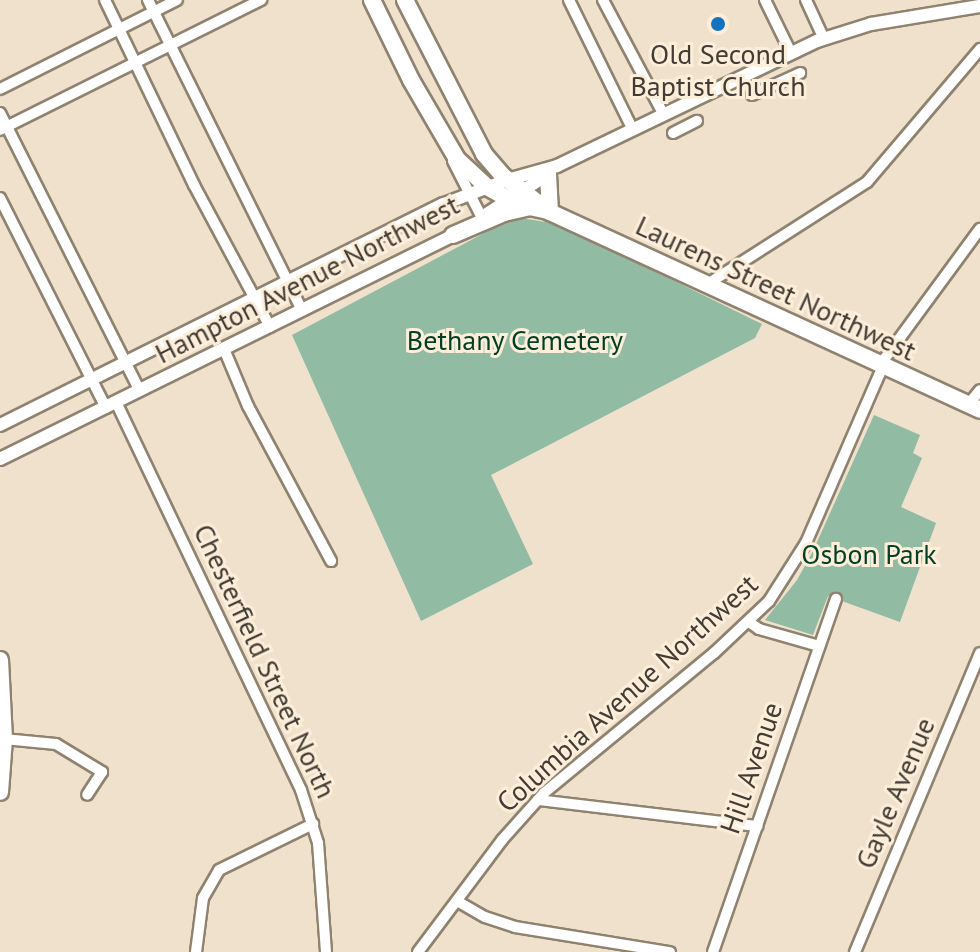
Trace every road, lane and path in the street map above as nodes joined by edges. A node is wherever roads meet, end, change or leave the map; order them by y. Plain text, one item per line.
1 (105, 0) edge
2 (148, 0) edge
3 (177, 0) edge
4 (261, 0) edge
5 (372, 0) edge
6 (405, 0) edge
7 (569, 0) edge
8 (603, 0) edge
9 (765, 0) edge
10 (806, 0) edge
11 (969, 5) edge
12 (153, 12) junction
13 (119, 29) junction
14 (824, 39) junction
15 (170, 45) junction
16 (980, 49) edge
17 (791, 53) junction
18 (134, 64) junction
19 (767, 64) junction
20 (800, 73) dead end
21 (777, 83) junction
22 (0, 89) edge
23 (752, 95) dead end
24 (668, 112) junction
25 (0, 113) edge
26 (697, 121) dead end
27 (4, 128) edge
28 (633, 130) junction
29 (444, 140) junction
30 (488, 159) junction
31 (469, 170) junction
32 (552, 170) junction
33 (487, 187) junction
34 (512, 189) junction
35 (468, 194) junction
36 (0, 198) edge
37 (530, 207) junction
38 (550, 212) junction
39 (482, 218) junction
40 (980, 229) edge
41 (453, 235) junction
42 (288, 283) junction
43 (705, 286) junction
44 (255, 299) junction
45 (302, 310) junction
46 (270, 327) junction
47 (224, 349) junction
48 (126, 363) junction
49 (882, 366) junction
50 (92, 380) junction
51 (980, 390) edge
52 (140, 391) junction
53 (111, 405) junction
54 (974, 408) edge
55 (0, 425) edge
56 (0, 459) edge
57 (331, 561) dead end
58 (836, 599) dead end
59 (749, 622) junction
60 (819, 646) junction
61 (979, 657) edge
62 (0, 660) edge
63 (4, 739) junction
64 (0, 792) edge
65 (87, 795) dead end
66 (538, 800) junction
67 (313, 824) junction
68 (757, 826) junction
69 (457, 901) junction
70 (196, 952) edge
71 (326, 952) edge
72 (418, 952) edge
73 (670, 952) edge
74 (713, 952) edge
75 (855, 952) edge

1 - 13 street
2 - 12 street
3 - 12 street
4 - 15 street
5 - 29 main road, Laurens Street Northwest
6 - 30 main road, Laurens Street Northwest
7 - 28 street
8 - 24 street
9 - 17 street
10 - 14 street
11 - 14 street, Hampton Avenue Northwest
12 - 13 street
12 - 15 street
13 - 18 street
13 - 22 street
14 - 17 street, Hampton Avenue Northwest
15 - 18 street
15 - 42 street
16 - 43 street
17 - 19 street, Hampton Avenue Northwest
18 - 27 street
18 - 44 street
19 - 21 street
19 - 24 street, Hampton Avenue Northwest
20 - 21 street
21 - 23 street
24 - 26 street
24 - 28 street, Hampton Avenue Northwest
25 - 27 street
27 - 48 street
28 - 32 street, Hampton Avenue Northwest
29 - 31 main road, Laurens Street Northwest
29 - 35 street, Laurens Street Northwest
30 - 31 main road
30 - 34 main road, Laurens Street Northwest
31 - 33 main road, Laurens Street Northwest
32 - 34 street, Hampton Avenue Northwest
32 - 38 main road
33 - 34 main road, Laurens Street Northwest
33 - 35 street, Hampton Avenue Northwest
34 - 37 main road, Laurens Street Northwest
34 - 38 main road, Laurens Street Northwest
34 - 39 street, Hampton Avenue Northwest
35 - 39 street, Laurens Street Northwest
35 - 42 street, Hampton Avenue Northwest
36 - 50 street, Chesterfield Street North
37 - 38 main road, Laurens Street Northwest
37 - 41 main road
38 - 43 main road, Laurens Street Northwest
39 - 41 street, Hampton Avenue Northwest
40 - 49 street, Columbia Avenue Northwest
41 - 45 street, Hampton Avenue Northwest
42 - 44 street, Hampton Avenue Northwest
42 - 45 street
43 - 49 main road, Laurens Street Northwest
44 - 46 street
44 - 48 street, Hampton Avenue Northwest
45 - 46 street, Hampton Avenue Northwest
46 - 47 street, Hampton Avenue Northwest
47 - 52 street, Hampton Avenue Northwest
47 - 57 street
48 - 50 street, Hampton Avenue Northwest
48 - 52 street
49 - 54 main road, Laurens Street Northwest
49 - 59 street, Columbia Avenue Northwest
50 - 53 street, Chesterfield Street North
50 - 55 street, Hampton Avenue Northwest
51 - 54 street
52 - 53 street, Hampton Avenue Northwest
53 - 56 street, Hampton Avenue Northwest
53 - 67 street, Chesterfield Street North
58 - 60 street, Hill Avenue
59 - 60 street
59 - 66 street, Columbia Avenue Northwest
60 - 68 street, Hill Avenue
61 - 75 street, Gayle Avenue
62 - 63 main road
63 - 64 main road
63 - 65 street
66 - 68 street
66 - 69 street, Columbia Avenue Northwest
67 - 70 street
67 - 71 street, Chesterfield Street North
68 - 74 street, Hill Avenue
69 - 72 street, Columbia Avenue Northwest
69 - 73 street

